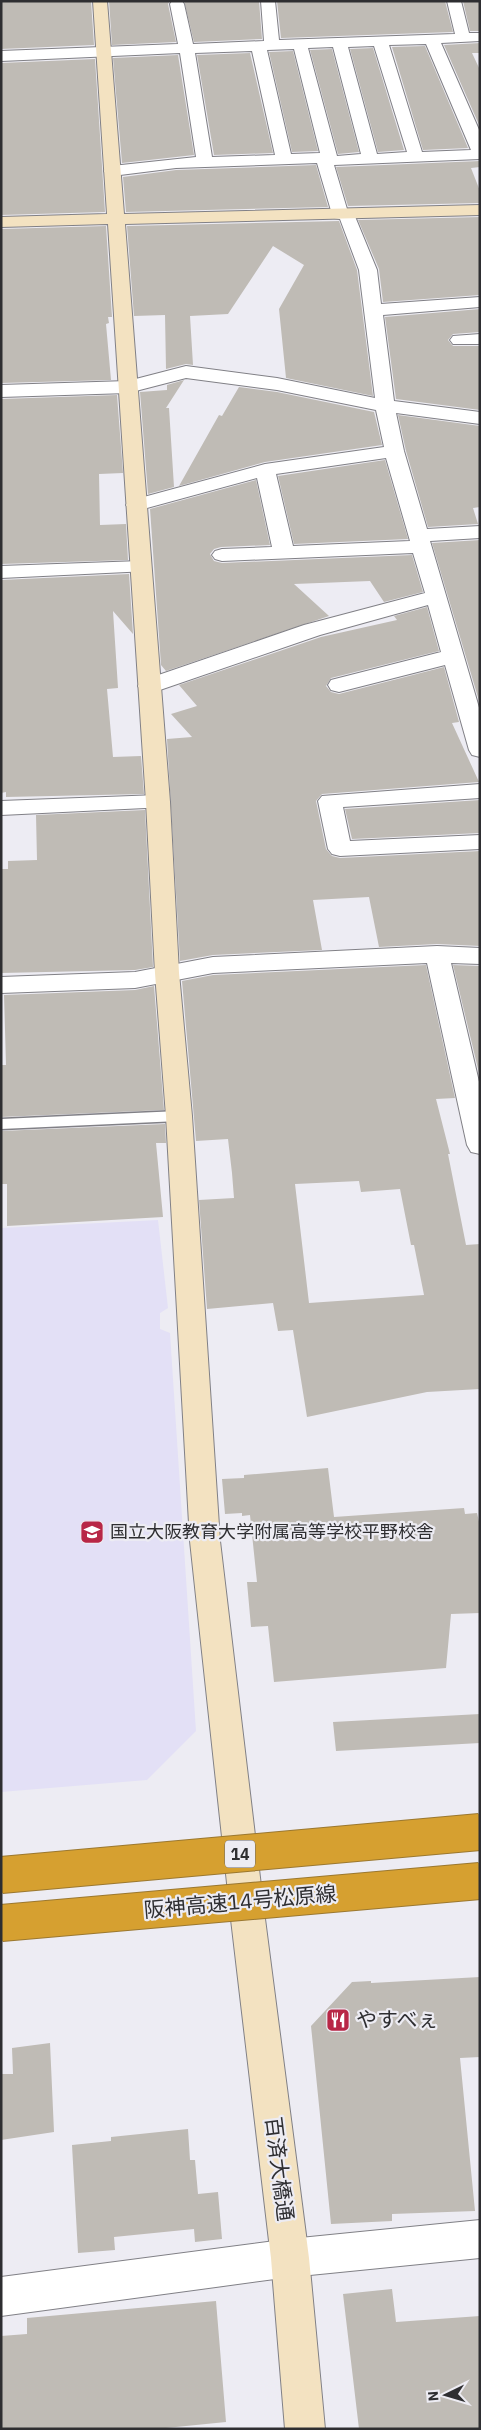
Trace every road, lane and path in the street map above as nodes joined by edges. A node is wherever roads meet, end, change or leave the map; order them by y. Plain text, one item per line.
1 (100, 1) edge
2 (268, 1) edge
3 (454, 1) edge
4 (177, 4) dead end
5 (463, 37) junction
6 (480, 37) edge
7 (432, 39) junction
8 (380, 41) junction
9 (339, 43) junction
10 (300, 45) junction
11 (266, 46) junction
12 (188, 50) junction
13 (104, 53) junction
14 (1, 56) edge
15 (480, 152) edge
16 (416, 157) junction
17 (284, 159) junction
18 (324, 159) junction
19 (370, 159) junction
20 (204, 162) junction
21 (112, 171) junction
22 (480, 210) edge
23 (343, 214) junction
24 (116, 219) junction
25 (1, 222) edge
26 (480, 302) edge
27 (375, 310) junction
28 (480, 338) edge
29 (459, 340) dead end
30 (128, 386) junction
31 (1, 391) edge
32 (385, 406) junction
33 (480, 418) edge
34 (394, 451) junction
35 (266, 470) junction
36 (136, 504) junction
37 (480, 532) edge
38 (419, 542) junction
39 (284, 552) junction
40 (222, 556) dead end
41 (141, 567) junction
42 (1, 572) edge
43 (435, 597) junction
44 (452, 656) junction
45 (470, 684) edge
46 (339, 685) dead end
47 (149, 686) junction
48 (480, 750) edge
49 (480, 791) edge
50 (158, 802) junction
51 (1, 808) edge
52 (480, 842) edge
53 (436, 954) junction
54 (480, 956) edge
55 (167, 973) junction
56 (1, 985) edge
57 (179, 1116) junction
58 (1, 1124) edge
59 (480, 1145) edge
60 (480, 1832) edge
61 (1, 1875) edge
62 (480, 1881) edge
63 (1, 1923) edge
64 (480, 2239) edge
65 (290, 2258) junction
66 (1, 2297) edge
67 (305, 2429) edge

1 - 13 street, 百済大橋通
2 - 11 street
3 - 5 street
4 - 12 street
5 - 6 street
5 - 7 street
7 - 8 street
7 - 15 street
8 - 9 street
8 - 16 street
9 - 10 street
9 - 19 street
10 - 11 street
10 - 18 street
11 - 12 street
11 - 17 street
12 - 13 street
12 - 20 street
13 - 14 street
13 - 21 street, 百済大橋通
15 - 16 street
16 - 19 street
17 - 18 street
17 - 20 street
18 - 19 street
18 - 23 street
20 - 21 street
21 - 24 street, 百済大橋通
22 - 23 street
23 - 24 street
23 - 27 street
24 - 25 street
24 - 30 street, 百済大橋通
26 - 27 street
27 - 32 street
28 - 29 street
30 - 31 street
30 - 32 street
30 - 36 street, 百済大橋通
32 - 33 street
32 - 34 street
34 - 35 street
34 - 38 street
35 - 36 street
35 - 39 street
36 - 41 street, 百済大橋通
37 - 38 street
38 - 39 street
38 - 43 street
39 - 40 street
41 - 42 street
41 - 47 street, 百済大橋通
43 - 44 street
43 - 47 street
44 - 45 street
44 - 46 street
45 - 48 street
47 - 50 street, 百済大橋通
49 - 52 street
50 - 51 street
50 - 55 street, 百済大橋通
53 - 54 street
53 - 55 street
53 - 59 street
55 - 56 street
55 - 57 street, 百済大橋通
57 - 58 lane
57 - 65 street, 百済大橋通
60 - 61 highway, 14, bridge
62 - 63 highway, 阪神高速14号松原線, bridge
64 - 65 street
65 - 66 street
65 - 67 street, 百済大橋通

